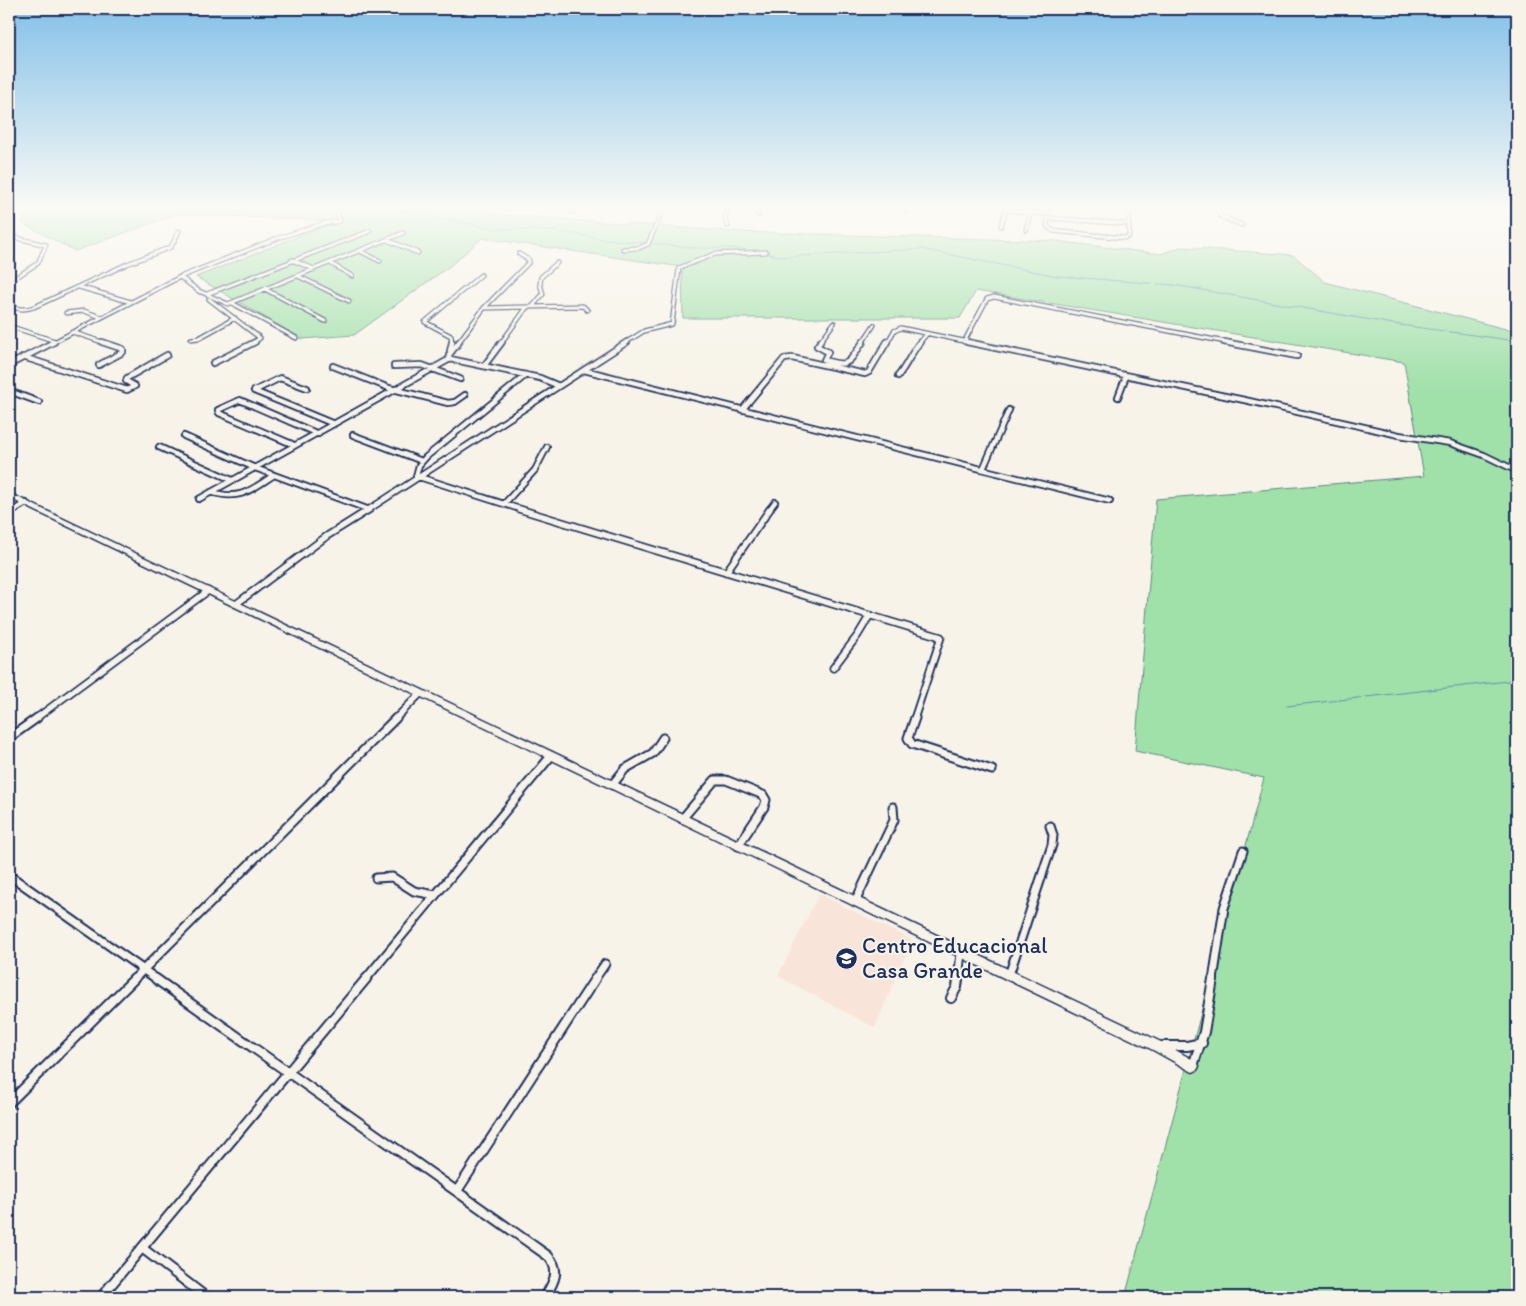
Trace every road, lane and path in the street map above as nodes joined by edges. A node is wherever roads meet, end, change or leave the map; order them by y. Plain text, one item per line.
1 (27, 270) edge
2 (118, 270) edge
3 (198, 270) edge
4 (267, 270) edge
5 (312, 270) edge
6 (342, 270) edge
7 (521, 270) edge
8 (548, 270) edge
9 (679, 270) edge
10 (481, 275) dead end
11 (298, 276) junction
12 (352, 276) dead end
13 (180, 277) junction
14 (9, 282) edge
15 (79, 287) junction
16 (265, 289) junction
17 (198, 290) junction
18 (207, 294) junction
19 (349, 301) dead end
20 (131, 302) junction
21 (9, 303) edge
22 (232, 303) junction
23 (529, 307) junction
24 (484, 308) junction
25 (587, 310) dead end
26 (66, 313) dead end
27 (101, 317) junction
28 (235, 318) junction
29 (325, 320) dead end
30 (834, 323) dead end
31 (874, 325) dead end
32 (9, 326) edge
33 (72, 332) junction
34 (927, 334) junction
35 (296, 338) dead end
36 (191, 339) dead end
37 (55, 341) junction
38 (964, 342) junction
39 (167, 354) dead end
40 (1297, 356) dead end
41 (23, 357) junction
42 (449, 357) junction
43 (824, 360) junction
44 (213, 362) dead end
45 (9, 364) edge
46 (99, 365) dead end
47 (822, 365) junction
48 (333, 366) dead end
49 (394, 366) dead end
50 (484, 366) junction
51 (432, 369) junction
52 (584, 370) junction
53 (526, 376) junction
54 (898, 376) dead end
55 (1126, 376) junction
56 (460, 379) dead end
57 (559, 386) junction
58 (307, 388) dead end
59 (9, 390) edge
60 (396, 390) junction
61 (465, 395) dead end
62 (1118, 397) dead end
63 (39, 402) dead end
64 (742, 410) junction
65 (1009, 410) dead end
66 (334, 424) junction
67 (318, 434) junction
68 (353, 435) dead end
69 (184, 436) dead end
70 (292, 444) dead end
71 (159, 447) dead end
72 (547, 447) dead end
73 (422, 461) junction
74 (255, 468) junction
75 (983, 469) junction
76 (1517, 471) edge
77 (274, 475) junction
78 (420, 477) junction
79 (232, 480) junction
80 (212, 492) junction
81 (9, 495) edge
82 (199, 499) dead end
83 (1110, 501) dead end
84 (775, 502) dead end
85 (26, 503) junction
86 (504, 504) junction
87 (367, 509) junction
88 (9, 513) edge
89 (726, 572) junction
90 (208, 591) junction
91 (236, 604) junction
92 (870, 616) junction
93 (833, 668) dead end
94 (421, 693) junction
95 (9, 738) edge
96 (663, 738) dead end
97 (551, 756) junction
98 (992, 770) dead end
99 (612, 785) junction
100 (893, 807) dead end
101 (682, 819) junction
102 (1050, 826) dead end
103 (738, 846) junction
104 (1243, 851) dead end
105 (9, 875) edge
106 (376, 878) dead end
107 (435, 895) junction
108 (855, 902) junction
109 (962, 953) junction
110 (605, 964) dead end
111 (144, 970) junction
112 (1009, 975) junction
113 (951, 998) dead end
114 (1202, 1043) junction
115 (1157, 1046) junction
116 (1193, 1066) joint
117 (289, 1071) junction
118 (9, 1103) edge
119 (457, 1191) junction
120 (142, 1248) junction
121 (101, 1297) edge
122 (206, 1297) edge
123 (545, 1297) edge

1 - 14 street
2 - 15 street
3 - 13 street
4 - 18 street
5 - 11 street
6 - 12 street
7 - 24 street
8 - 23 street
9 - 52 street
10 - 42 street
11 - 16 street
11 - 19 street
13 - 17 street
13 - 20 street
15 - 20 street
15 - 21 street
16 - 22 street
16 - 29 street
17 - 18 street
17 - 28 street
18 - 22 street
20 - 27 street
22 - 35 street
23 - 24 street
23 - 25 street
23 - 50 street
24 - 42 street
26 - 27 street
27 - 33 street
28 - 36 street
28 - 44 street
30 - 43 street
31 - 43 street
32 - 37 street
33 - 37 street
33 - 46 street
34 - 38 street
34 - 47 street
34 - 54 street
37 - 41 street
38 - 40 street
38 - 55 street
39 - 41 street
41 - 45 street
42 - 50 street
42 - 51 street
43 - 47 street
47 - 64 street
48 - 60 street
49 - 51 street
50 - 53 street
51 - 56 street
51 - 60 street
52 - 57 street
52 - 64 street
53 - 57 street
53 - 73 street
55 - 62 street
55 - 76 street
57 - 78 street
58 - 66 street
59 - 63 street
60 - 61 street
60 - 66 street
64 - 75 street
65 - 75 street
66 - 67 street
67 - 70 street
67 - 74 street
68 - 73 street
69 - 74 street
71 - 79 street
72 - 86 street
73 - 78 street
74 - 77 street
74 - 79 street
75 - 83 street
77 - 80 street
77 - 87 street
78 - 86 street
78 - 87 street
79 - 80 street
80 - 82 street
81 - 85 street
84 - 89 street
85 - 88 street
85 - 90 street
86 - 89 street
87 - 91 street
89 - 92 street
90 - 91 street
90 - 95 street
91 - 94 street
92 - 93 street
92 - 98 street
94 - 97 street
94 - 111 street
96 - 99 street
97 - 99 street
97 - 107 street
99 - 101 street
100 - 108 street
101 - 103 street
101 - 103 street
102 - 112 street
103 - 108 street
104 - 114 street
105 - 111 street
106 - 107 street
107 - 117 street
108 - 109 street
109 - 112 street
109 - 113 street
110 - 119 street
111 - 117 street
111 - 118 street
112 - 115 street
114 - 115 street
114 - 116 street
115 - 116 street
117 - 119 street
117 - 120 street
119 - 123 street
120 - 121 street
120 - 122 street

